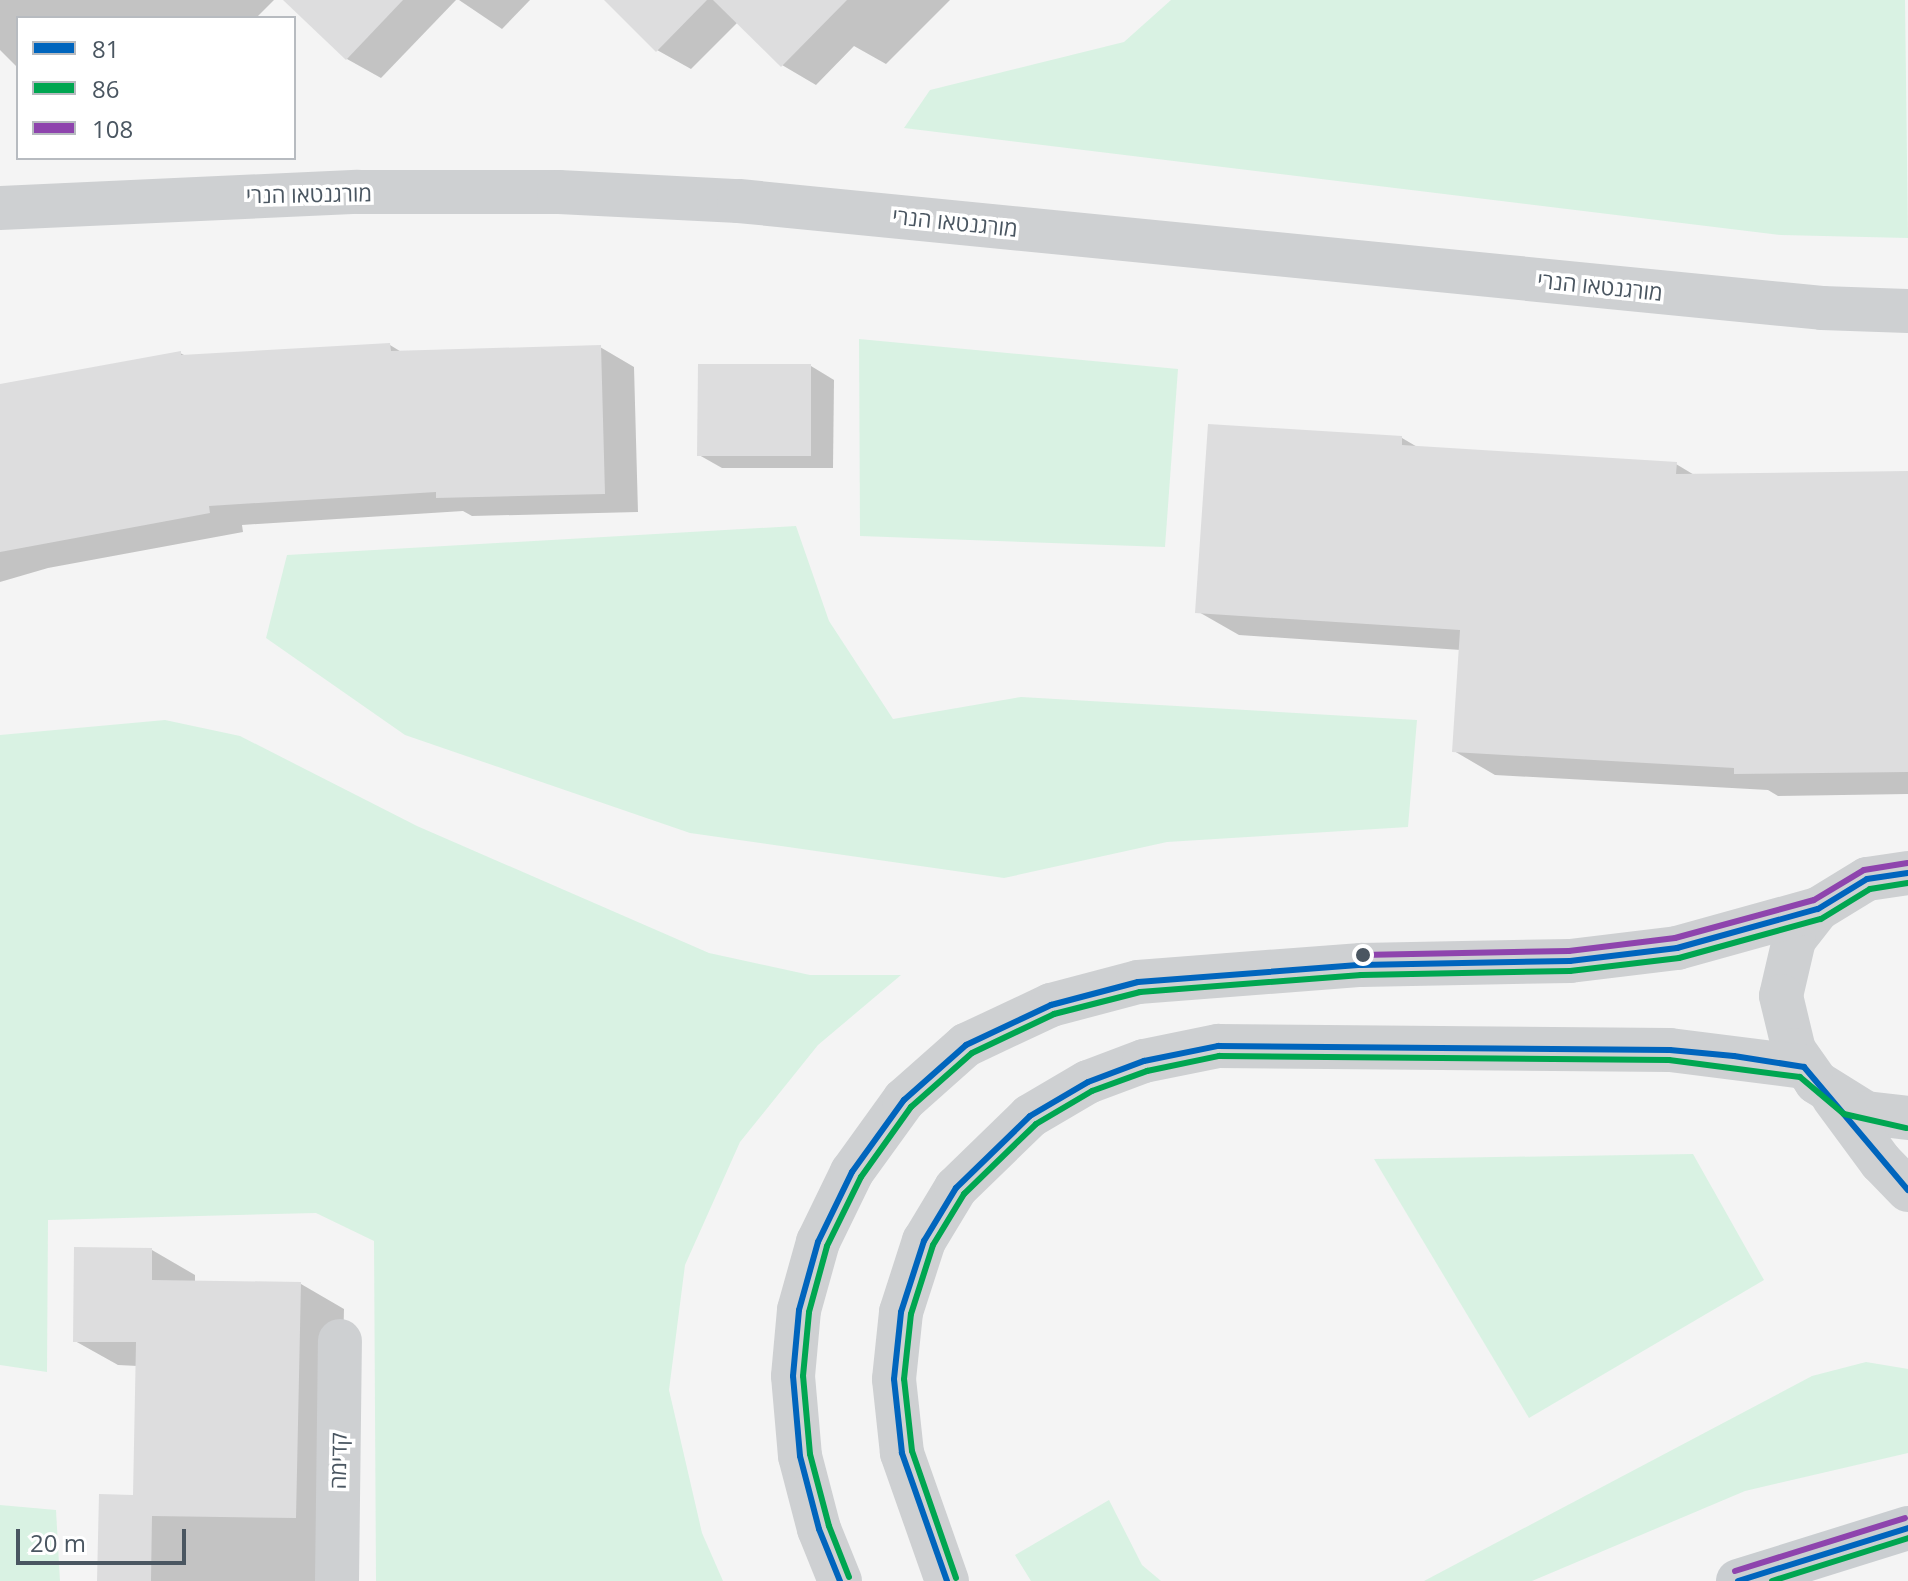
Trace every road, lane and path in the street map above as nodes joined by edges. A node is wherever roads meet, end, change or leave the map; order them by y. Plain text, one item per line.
1 (0, 208) edge
2 (1908, 311) edge
3 (1908, 873) edge
4 (1818, 909) junction
5 (1818, 1081) junction
6 (1908, 1118) edge
7 (1908, 1190) edge
8 (340, 1341) dead end
9 (1908, 1528) edge
10 (337, 1581) edge
11 (840, 1581) edge
12 (947, 1581) edge
13 (1738, 1581) edge

1 - 2 street, מורגנטאו הנרי
3 - 4 street
4 - 5 street
4 - 11 street
5 - 6 street
5 - 7 street
5 - 12 street
8 - 10 street, קדימה
9 - 13 main road

